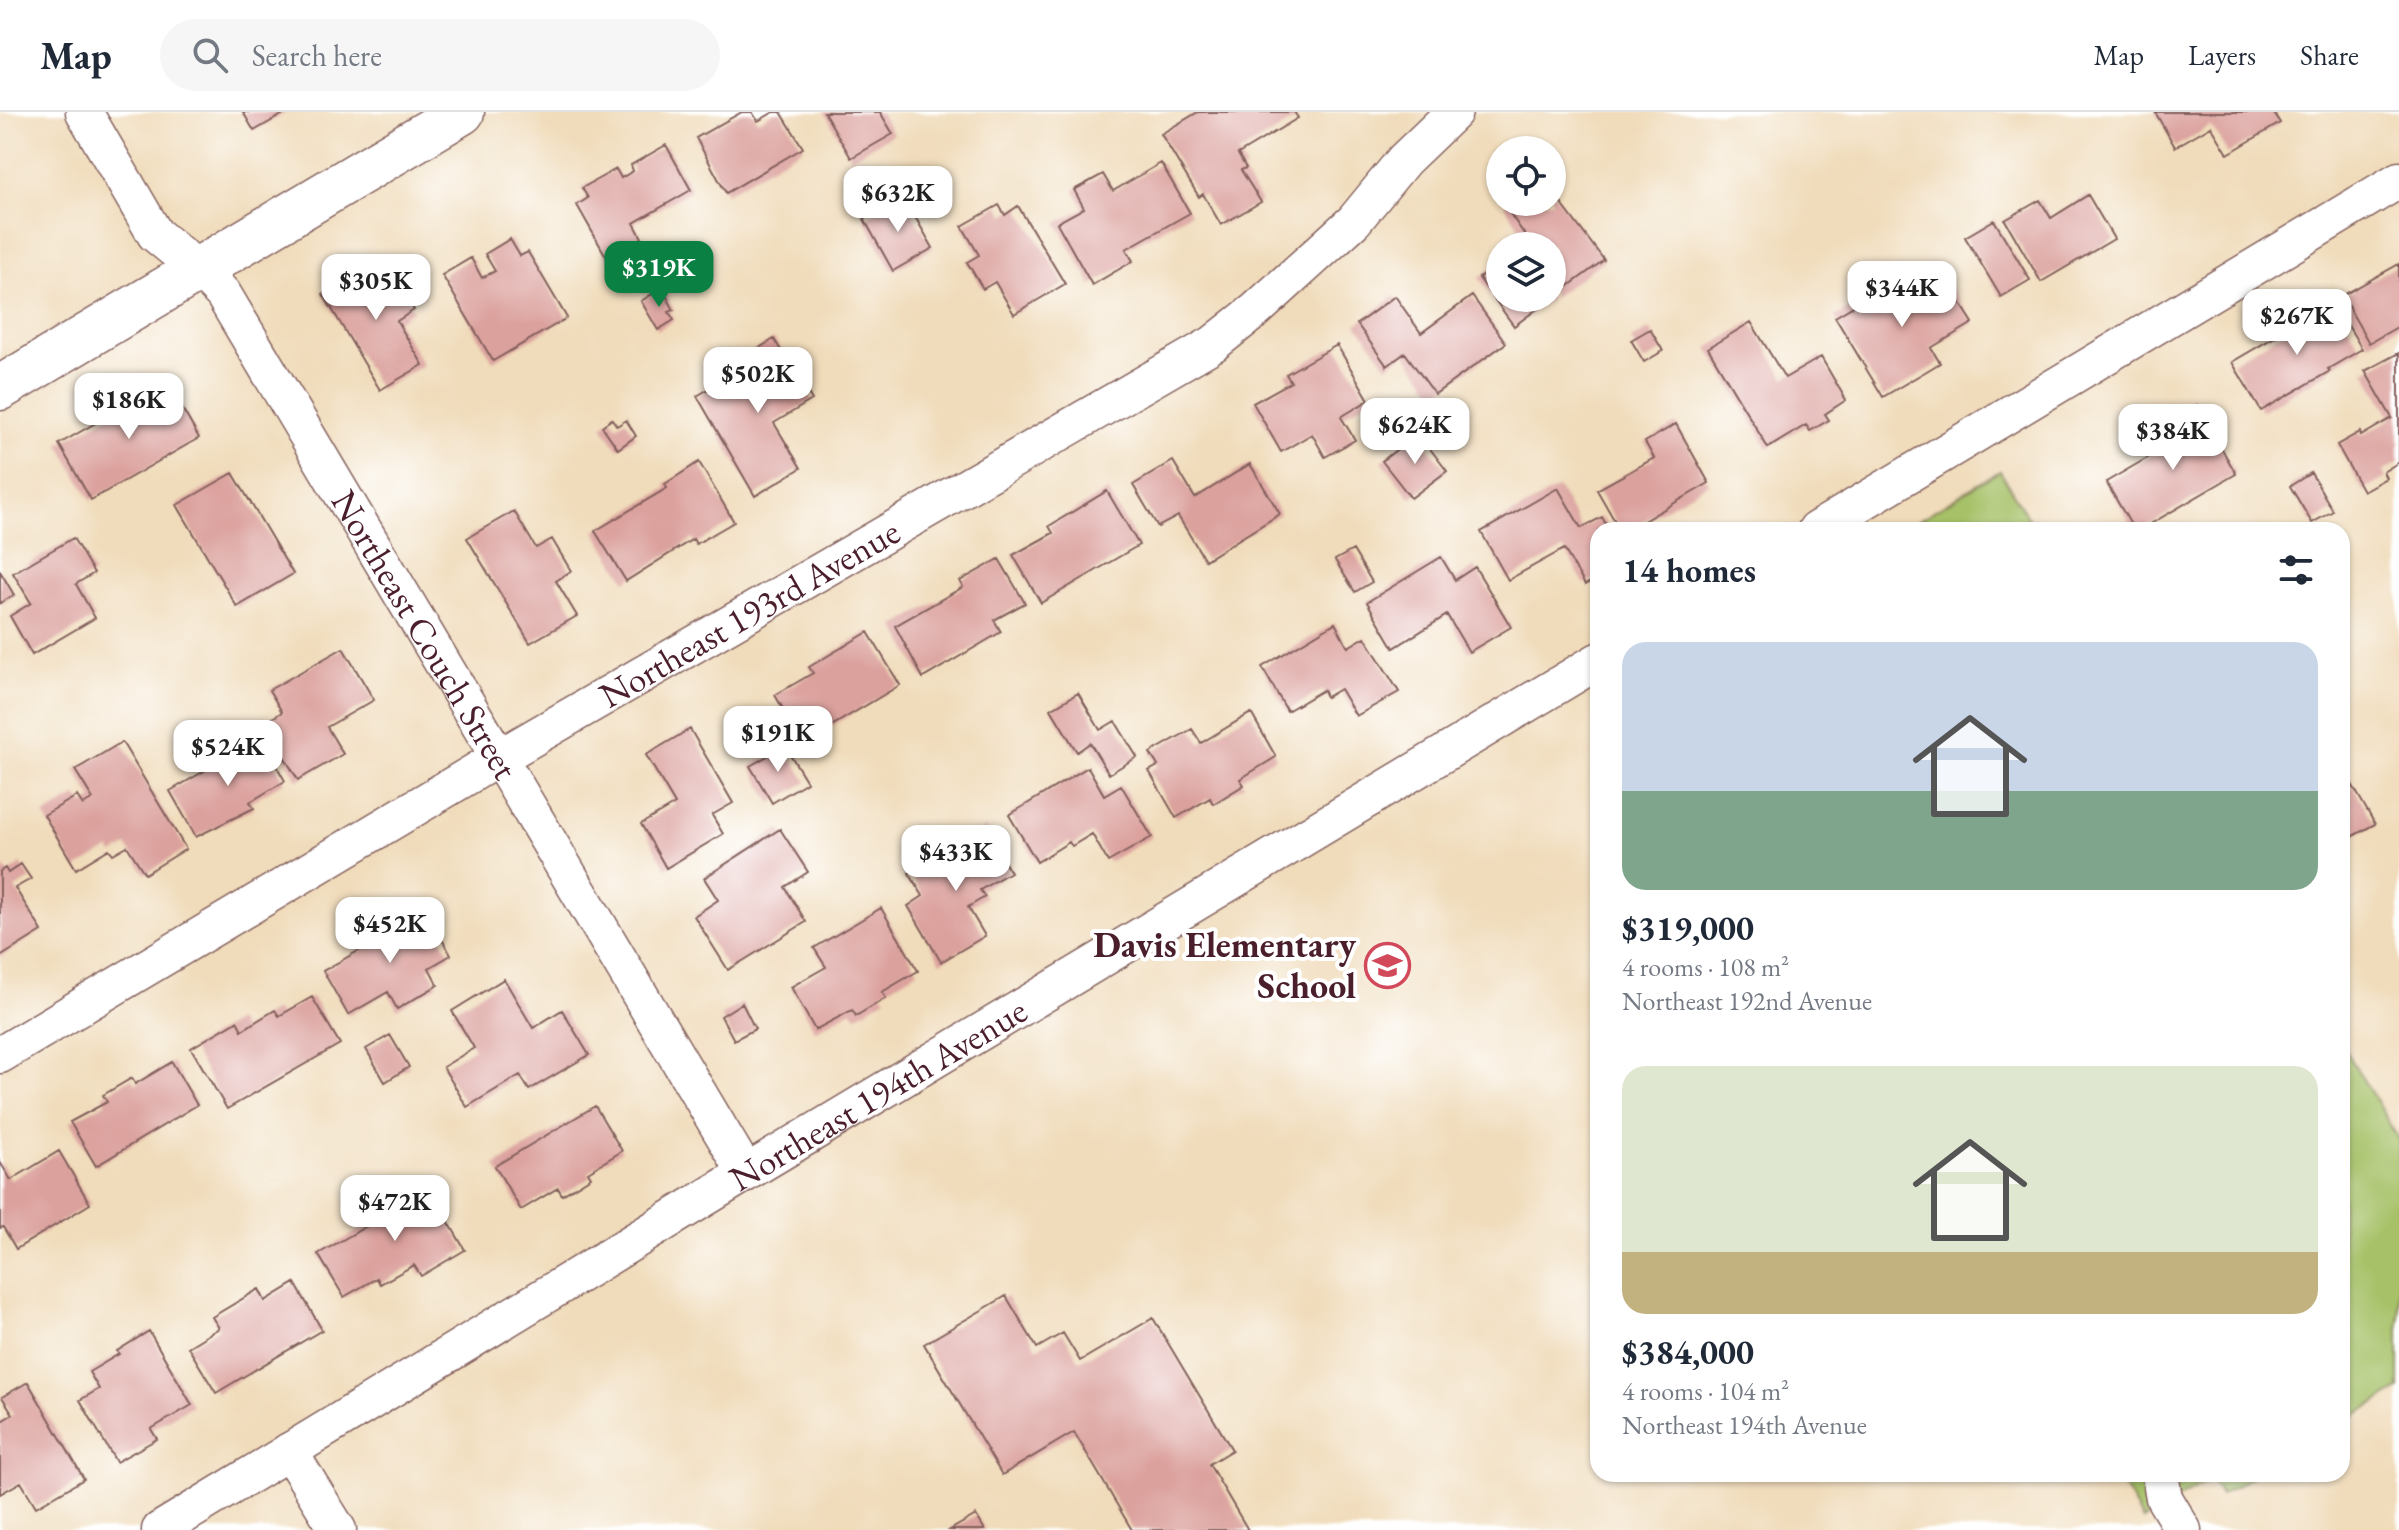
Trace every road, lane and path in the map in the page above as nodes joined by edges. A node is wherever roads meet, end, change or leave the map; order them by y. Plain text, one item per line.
1 (84, 112) edge
2 (462, 112) edge
3 (1454, 112) edge
4 (2399, 180) edge
5 (199, 270) junction
6 (0, 388) edge
7 (1829, 522) edge
8 (1590, 666) edge
9 (500, 757) junction
10 (0, 1055) edge
11 (746, 1173) junction
12 (289, 1451) junction
13 (2161, 1482) edge
14 (160, 1530) edge
15 (338, 1530) edge
16 (2183, 1530) edge

1 - 5 street, Northeast Couch Street
2 - 5 street
3 - 9 street, Northeast 193rd Avenue
4 - 7 street
5 - 6 street
5 - 9 street, Northeast Couch Street
8 - 11 street, Northeast 194th Avenue
9 - 10 street, Northeast 193rd Avenue
9 - 11 street, Northeast Couch Street
11 - 12 street, Northeast 194th Avenue
12 - 14 street, Northeast 194th Avenue
12 - 15 street
13 - 16 street

